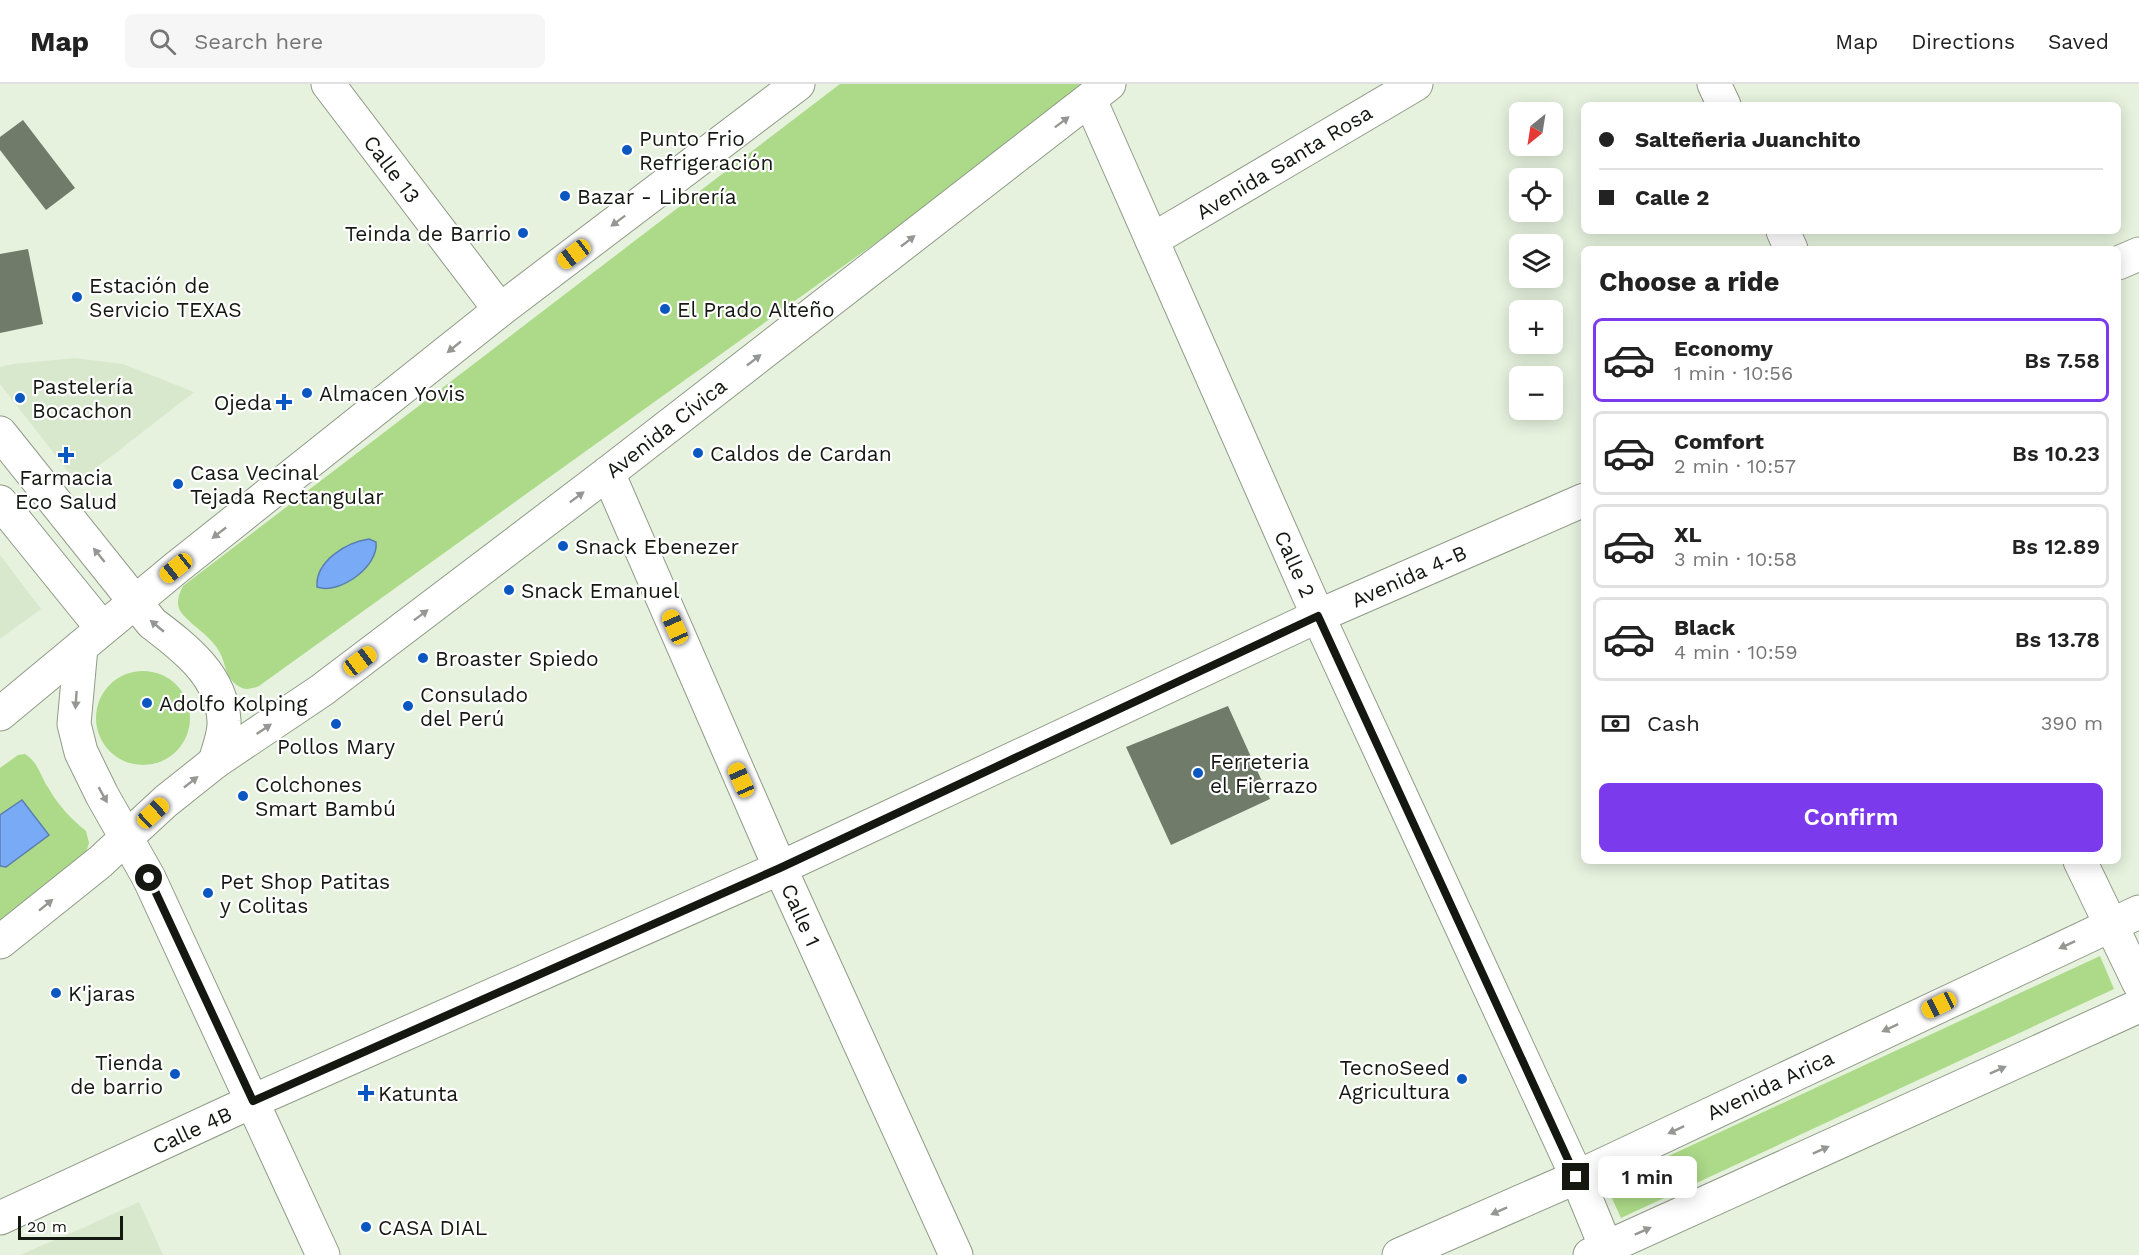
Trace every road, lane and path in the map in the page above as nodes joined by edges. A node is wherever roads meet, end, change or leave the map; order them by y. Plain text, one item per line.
1 (328, 84) edge
2 (798, 84) edge
3 (1416, 84) edge
4 (1714, 84) edge
5 (1100, 92) edge
6 (1723, 102) edge
7 (1152, 240) junction
8 (2139, 254) edge
9 (2121, 262) edge
10 (500, 310) junction
11 (0, 433) edge
12 (608, 473) junction
13 (1581, 501) edge
14 (0, 502) edge
15 (135, 601) junction
16 (1318, 616) junction
17 (92, 637) junction
18 (0, 714) edge
19 (216, 762) junction
20 (128, 837) junction
21 (2082, 864) edge
22 (780, 868) junction
23 (2125, 918) edge
24 (0, 942) edge
25 (2139, 983) edge
26 (2139, 1006) edge
27 (253, 1101) junction
28 (1576, 1177) junction
29 (0, 1218) edge
30 (1601, 1253) edge
31 (323, 1255) edge
32 (956, 1255) edge
33 (1399, 1255) edge

1 - 10 street, Calle 13
2 -> 10 street
3 - 7 street, Avenida Santa Rosa
4 - 6 street
5 - 7 street, Calle 2
12 -> 5 street, Avenida Cívica
7 - 16 street, Calle 2
8 - 9 street
10 -> 15 street
15 -> 11 street
19 -> 12 street, Avenida Cívica
12 - 22 street, Calle 1
13 - 16 street, Avenida 4-B
14 - 17 street
15 - 17 street
19 -> 15 street
16 - 22 street, Avenida 4-B
16 - 28 street, Calle 2
17 - 18 street
17 -> 20 street
20 -> 19 street, Avenida Cívica
24 -> 20 street
20 - 27 street
21 - 23 street
22 - 27 street, Calle 4B
22 - 32 street, Calle 1
23 - 25 street
23 -> 28 street, Avenida Arica
30 -> 26 street
27 - 29 street, Calle 4B
27 - 31 street
28 - 30 street, Calle 2
28 -> 33 street, Avenida Arica

